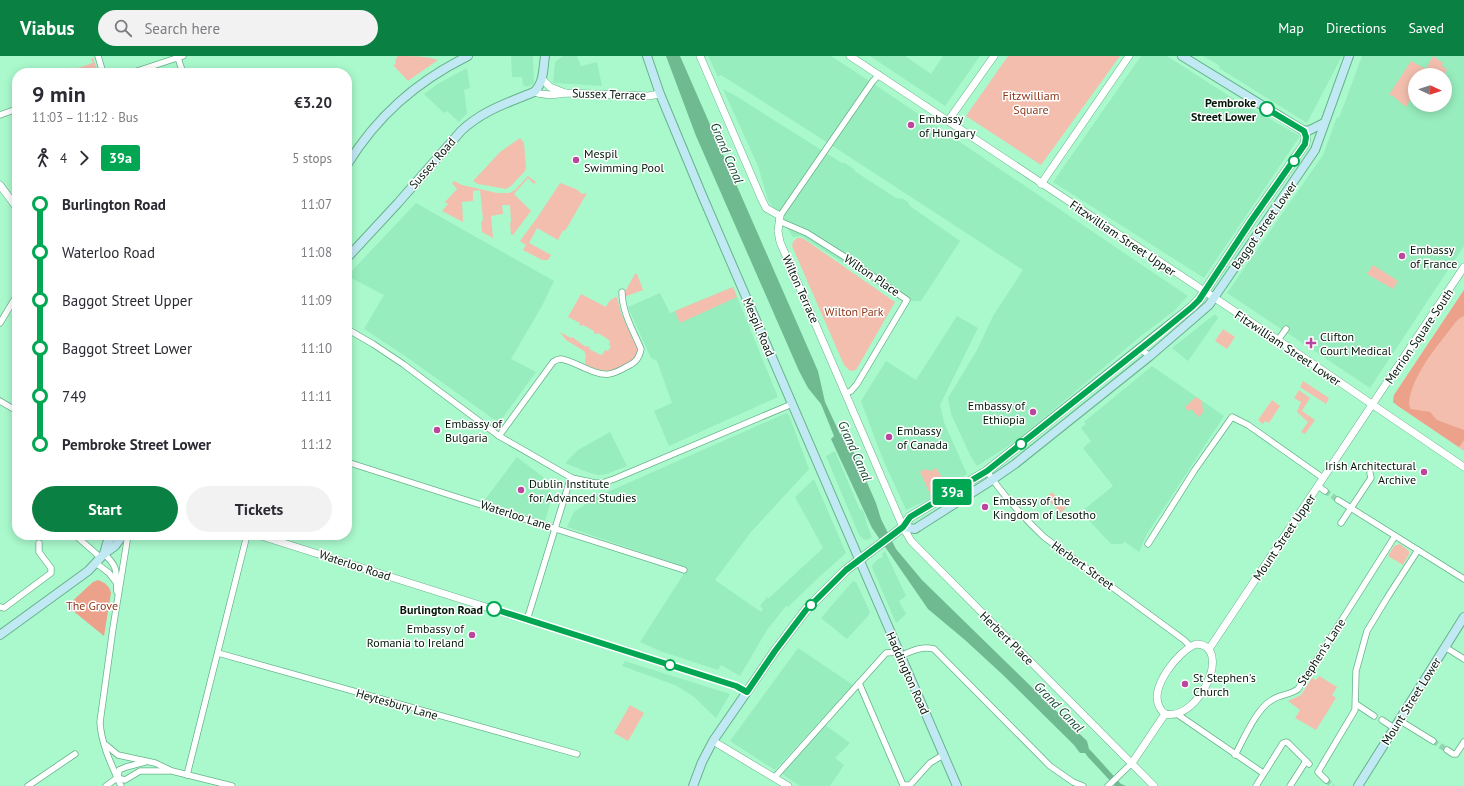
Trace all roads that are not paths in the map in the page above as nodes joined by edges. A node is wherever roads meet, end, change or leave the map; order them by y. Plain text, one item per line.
1 (98, 56) edge
2 (468, 56) edge
3 (545, 56) edge
4 (647, 56) edge
5 (700, 56) edge
6 (850, 56) edge
7 (994, 56) edge
8 (1129, 56) edge
9 (1182, 56) edge
10 (1349, 56) edge
11 (181, 57) edge
12 (102, 68) edge
13 (147, 68) edge
14 (182, 68) edge
15 (879, 75) junction
16 (542, 78) junction
17 (534, 92) junction
18 (565, 93) junction
19 (660, 94) junction
20 (12, 111) edge
21 (0, 115) edge
22 (948, 121) junction
23 (1324, 123) junction
24 (1304, 131) junction
25 (352, 158) edge
26 (1041, 184) junction
27 (0, 185) edge
28 (12, 201) edge
29 (780, 218) junction
30 (352, 253) edge
31 (1464, 267) edge
32 (622, 292) dead end
33 (1204, 292) junction
34 (1214, 298) junction
35 (12, 303) edge
36 (0, 323) edge
37 (1286, 329) dead end
38 (352, 332) edge
39 (1278, 340) junction
40 (1140, 349) junction
41 (1150, 356) junction
42 (846, 394) junction
43 (0, 401) edge
44 (1072, 403) junction
45 (792, 404) junction
46 (1372, 405) junction
47 (12, 408) edge
48 (1081, 412) junction
49 (499, 436) junction
50 (352, 464) edge
51 (1464, 467) edge
52 (987, 471) junction
53 (1370, 473) dead end
54 (572, 478) junction
55 (1323, 478) junction
56 (992, 480) junction
57 (1318, 486) junction
58 (1325, 491) tunnel mouth
59 (1338, 500) tunnel mouth
60 (1350, 508) junction
61 (1341, 523) dead end
62 (903, 527) junction
63 (556, 528) junction
64 (1395, 536) junction
65 (80, 540) edge
66 (109, 540) edge
67 (120, 540) edge
68 (127, 540) edge
69 (246, 540) edge
70 (274, 540) edge
71 (39, 543) dead end
72 (1148, 544) dead end
73 (1418, 550) junction
74 (100, 558) junction
75 (859, 560) junction
76 (684, 570) dead end
77 (1464, 579) edge
78 (116, 582) junction
79 (118, 596) junction
80 (0, 607) edge
81 (1464, 616) edge
82 (527, 620) junction
83 (0, 635) edge
84 (1190, 646) junction
85 (1445, 647) junction
86 (1209, 649) junction
87 (218, 653) junction
88 (899, 654) junction
89 (1464, 659) edge
90 (859, 683) junction
91 (747, 692) junction
92 (1356, 706) junction
93 (1165, 714) junction
94 (1176, 714) junction
95 (1374, 716) dead end
96 (1382, 720) dead end
97 (1399, 720) junction
98 (1394, 728) junction
99 (713, 741) junction
100 (1433, 741) tunnel mouth
101 (1464, 742) edge
102 (104, 744) junction
103 (1447, 750) dead end
104 (75, 754) dead end
105 (577, 754) dead end
106 (943, 755) junction
107 (1235, 755) junction
108 (150, 762) junction
109 (1132, 763) junction
110 (172, 771) junction
111 (1263, 774) junction
112 (186, 775) junction
113 (118, 778) junction
114 (774, 778) junction
115 (1326, 780) tunnel mouth
116 (28, 786) edge
117 (106, 786) edge
118 (121, 786) edge
119 (232, 786) edge
120 (692, 786) edge
121 (788, 786) edge
122 (957, 786) edge
123 (1083, 786) edge
124 (1108, 786) edge
125 (1154, 786) edge
126 (1256, 786) edge
127 (1290, 786) edge
128 (1358, 786) edge

1 - 12 street
2 - 25 main road
3 - 16 main road
4 - 19 main road, Sussex Terrace
5 - 29 street
6 - 15 street, Fitzwilliam Street Upper
7 - 22 street
8 - 26 street
9 - 24 main road
10 - 23 main road, Baggot Street Lower
11 - 13 street
11 - 14 street
15 - 22 street, Fitzwilliam Street Upper
15 - 29 street
16 - 17 main road
16 - 18 street, Sussex Terrace
17 - 18 street, Sussex Terrace
17 - 30 main road, Sussex Road
18 - 19 street, Sussex Terrace
19 - 45 main road, Mespil Road
20 - 21 street
22 - 26 street, Fitzwilliam Street Upper
23 - 24 main road
23 - 34 main road, Baggot Street Lower
24 - 33 main road, Baggot Street Lower
26 - 33 street, Fitzwilliam Street Upper
27 - 28 street
29 - 42 street, Wilton Terrace
29 - 42 street, Wilton Place
31 - 46 street, Merrion Square South
32 - 49 street
33 - 34 street, Fitzwilliam Street Lower
33 - 40 main road, Baggot Street Lower
34 - 39 street, Fitzwilliam Street Lower
34 - 41 main road, Baggot Street Lower
35 - 36 street
37 - 39 street
38 - 49 street
39 - 46 street, Fitzwilliam Street Lower
40 - 41 street
40 - 44 main road, Baggot Street Lower
41 - 48 main road, Baggot Street Lower
42 - 62 street, Wilton Terrace
43 - 47 street
44 - 48 main road
44 - 52 main road, Baggot Street Lower
45 - 54 street
45 - 75 main road, Mespil Road
46 - 51 street, Fitzwilliam Street Lower
46 - 55 street, Mount Street Upper
48 - 56 main road, Baggot Street Lower
49 - 54 street
50 - 63 street, Waterloo Lane
52 - 56 street, Herbert Street
52 - 62 main road, Baggot Street Lower
53 - 60 street
54 - 63 street
55 - 57 street, Mount Street Upper
55 - 72 street
56 - 62 main road, Baggot Street Lower
56 - 84 street, Herbert Street
57 - 58 street
57 - 86 street, Mount Street Upper
59 - 60 street
60 - 61 street
60 - 64 street
62 - 75 main road, Baggot Street Lower
62 - 109 street, Herbert Place
63 - 76 street, Waterloo Lane
63 - 82 street
64 - 73 street
64 - 107 street, Stephen's Lane
65 - 74 street
66 - 74 main road
67 - 74 main road
68 - 79 street
69 - 87 street
70 - 82 street, Waterloo Road
71 - 80 street
73 - 77 street
73 - 92 street
74 - 78 street
74 - 78 street
74 - 83 main road
75 - 88 main road, Haddington Road
75 - 91 main road, Baggot Street Lower
78 - 79 street
79 - 102 street
81 - 85 main road, Mount Street Lower
82 - 91 street, Waterloo Road
84 - 86 street
84 - 93 street
85 - 89 street
85 - 97 main road, Mount Street Lower
86 - 94 street
87 - 105 street, Heytesbury Lane
87 - 112 street
88 - 90 street
88 - 106 main road, Haddington Road
88 - 123 street
90 - 106 street
90 - 114 street
91 - 99 main road, Baggot Street Lower
92 - 95 street
92 - 115 street
93 - 94 street
93 - 109 street
94 - 107 street
96 - 98 street
97 - 98 main road, Mount Street Lower
97 - 100 street
98 - 128 main road, Mount Street Lower
99 - 114 street
99 - 120 main road, Baggot Street Lower
101 - 103 street
102 - 108 street
102 - 113 street
104 - 116 street
106 - 122 main road, Haddington Road
107 - 111 street
108 - 110 street
108 - 113 street
109 - 124 street
109 - 125 street, Herbert Place
110 - 112 street
110 - 113 street
111 - 126 street
111 - 127 street
112 - 119 street
113 - 117 street
113 - 118 street
114 - 121 street

